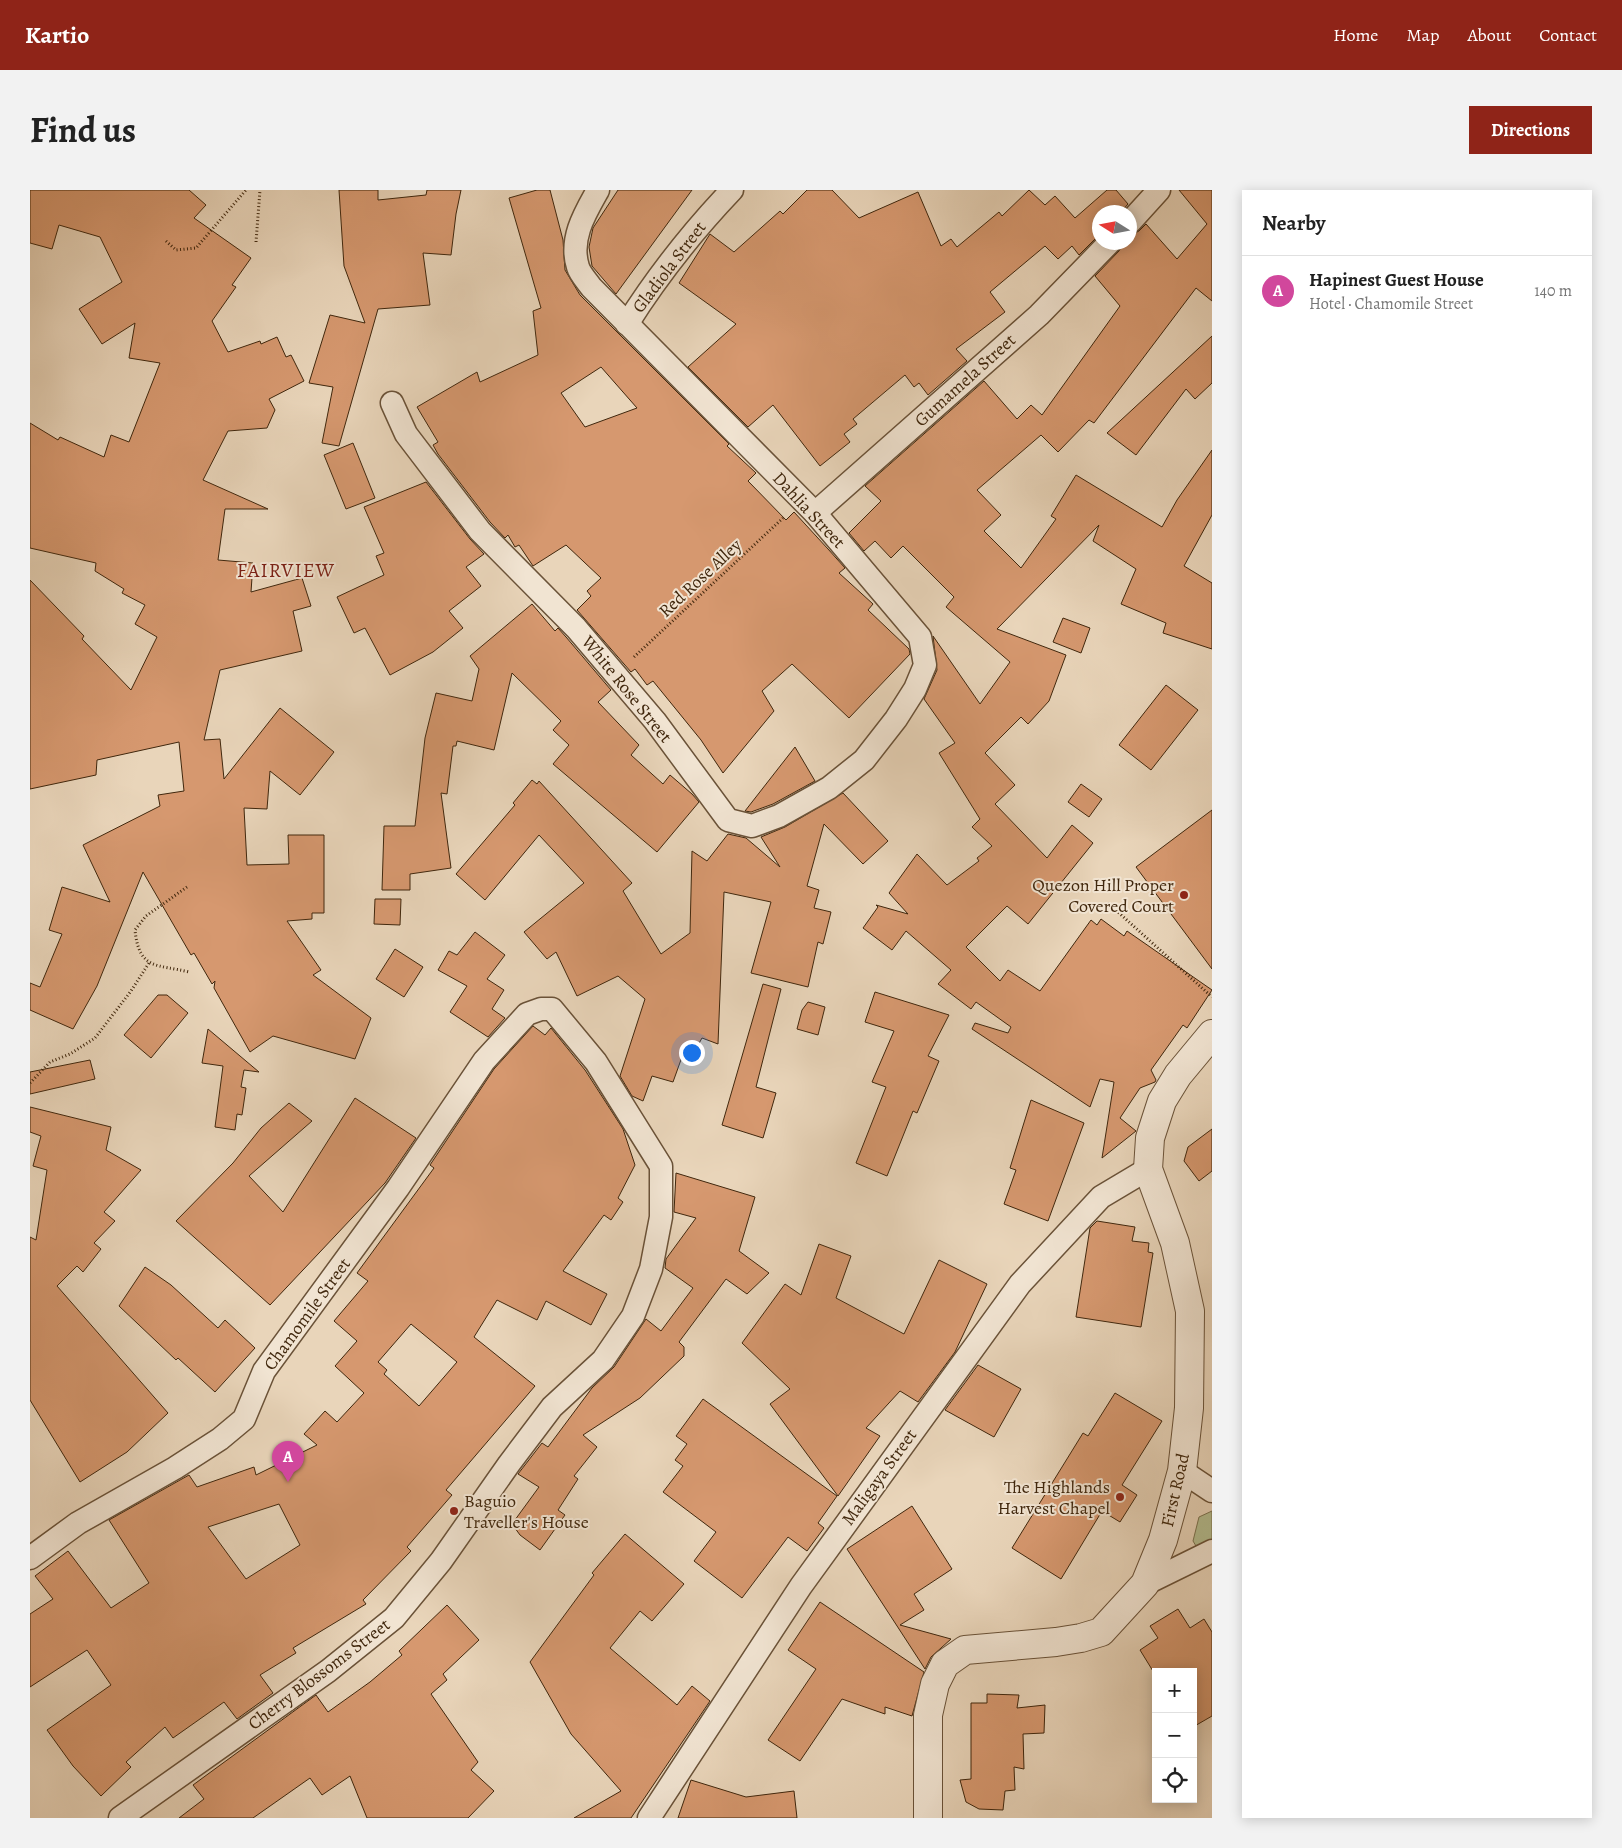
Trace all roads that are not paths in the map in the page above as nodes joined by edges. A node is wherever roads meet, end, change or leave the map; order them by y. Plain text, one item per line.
1 (598, 190) edge
2 (732, 190) edge
3 (1160, 190) edge
4 (1137, 215) edge
5 (1102, 250) edge
6 (627, 324) junction
7 (392, 403) dead end
8 (809, 507) junction
9 (896, 719) joint
10 (510, 1031) joint
11 (1212, 1034) edge
12 (1148, 1169) junction
13 (1182, 1471) junction
14 (1212, 1491) edge
15 (1212, 1551) edge
16 (30, 1558) edge
17 (1145, 1584) junction
18 (120, 1818) edge
19 (648, 1818) edge
20 (928, 1818) edge

1 - 6 street, Dahlia Street
2 - 6 street, Gladiola Street
3 - 4 street
5 - 8 street, Gumamela Street
6 - 8 street, Dahlia Street
7 - 9 street, White Rose Street
8 - 9 street, Dahlia Street
10 - 16 street, Chamomile Street
10 - 18 street, Cherry Blossoms Street
11 - 12 street, First Road
12 - 13 street, First Road
12 - 19 street, Maligaya Street
13 - 14 street
13 - 17 street, First Road
15 - 17 street
17 - 20 street, First Road

